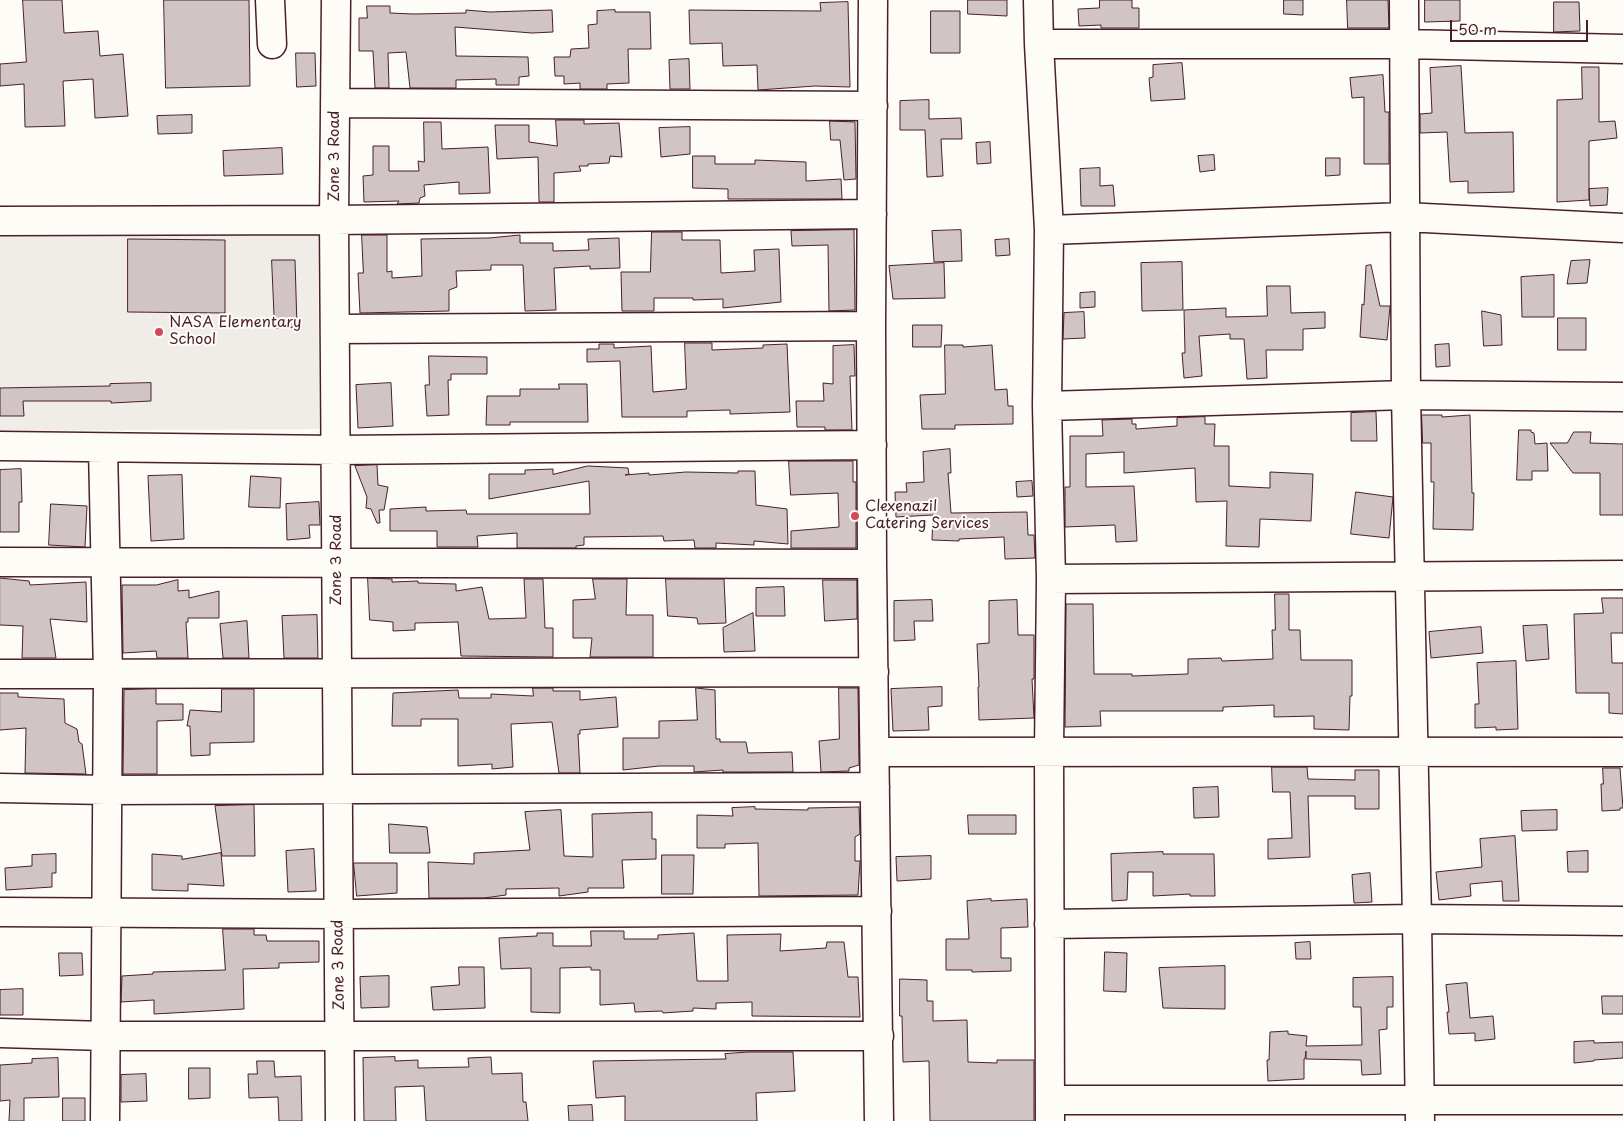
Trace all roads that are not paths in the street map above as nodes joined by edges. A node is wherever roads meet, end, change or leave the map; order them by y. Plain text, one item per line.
1 (270, 0) edge
2 (336, 0) edge
3 (874, 0) edge
4 (1038, 0) edge
5 (1404, 0) edge
6 (272, 44) dead end
7 (1039, 44) junction
8 (1404, 44) junction
9 (1623, 49) edge
10 (335, 103) junction
11 (873, 106) junction
12 (872, 214) junction
13 (1405, 217) junction
14 (334, 220) junction
15 (0, 221) edge
16 (1623, 228) edge
17 (1049, 230) junction
18 (871, 326) junction
19 (335, 329) junction
20 (1406, 395) junction
21 (1623, 397) edge
22 (1047, 406) junction
23 (872, 445) junction
24 (0, 446) edge
25 (103, 448) junction
26 (337, 450) junction
27 (0, 562) edge
28 (104, 562) junction
29 (338, 563) junction
30 (872, 564) junction
31 (1623, 574) edge
32 (1410, 576) junction
33 (1051, 579) junction
34 (874, 672) junction
35 (0, 674) edge
36 (108, 674) junction
37 (338, 674) junction
38 (1049, 750) junction
39 (875, 752) junction
40 (1623, 752) edge
41 (1414, 753) junction
42 (875, 787) junction
43 (0, 788) edge
44 (339, 789) junction
45 (106, 790) junction
46 (877, 911) junction
47 (0, 912) edge
48 (106, 912) junction
49 (339, 914) junction
50 (1417, 919) junction
51 (1623, 921) edge
52 (1049, 924) junction
53 (0, 1034) edge
54 (340, 1035) junction
55 (105, 1036) junction
56 (879, 1036) junction
57 (1623, 1100) edge
58 (1050, 1110) edge
59 (1420, 1111) edge
60 (105, 1121) edge
61 (340, 1121) edge
62 (879, 1121) edge

1 - 6 street
2 - 10 street, Zone 3 Road
3 - 11 street
4 - 7 street
5 - 8 street
7 - 8 street
7 - 17 street
8 - 9 street
8 - 13 street
10 - 11 street
10 - 14 street, Zone 3 Road
11 - 12 street
12 - 14 street
12 - 18 street
13 - 16 street
13 - 17 street
13 - 20 street
14 - 15 street
14 - 19 street, Zone 3 Road
17 - 22 street
18 - 19 street
18 - 23 street
19 - 26 street, Zone 3 Road
20 - 21 street
20 - 22 street
20 - 32 street
22 - 33 street
23 - 26 street
23 - 30 street
24 - 25 street
25 - 26 street
25 - 28 street
26 - 29 street, Zone 3 Road
27 - 28 street
28 - 29 street
28 - 36 street
29 - 30 street
29 - 37 street, Zone 3 Road
30 - 34 street
31 - 32 street
32 - 33 street
32 - 41 street
33 - 38 street
34 - 37 street
34 - 39 street
35 - 36 street
36 - 37 street
36 - 45 street
37 - 44 street, Zone 3 Road
38 - 39 street
38 - 41 street
38 - 52 street
39 - 42 street
40 - 41 street
41 - 50 street
42 - 44 street
42 - 46 street
43 - 45 street
44 - 45 street
44 - 49 street, Zone 3 Road
45 - 48 street
46 - 49 street
46 - 56 street
47 - 48 street
48 - 49 street
48 - 55 street
49 - 54 street, Zone 3 Road
50 - 51 street
50 - 52 street
50 - 59 street
52 - 58 street
53 - 55 street
54 - 55 street
54 - 56 street
54 - 61 street, Zone 3 Road
55 - 60 street
56 - 62 street
57 - 59 street
58 - 59 street

